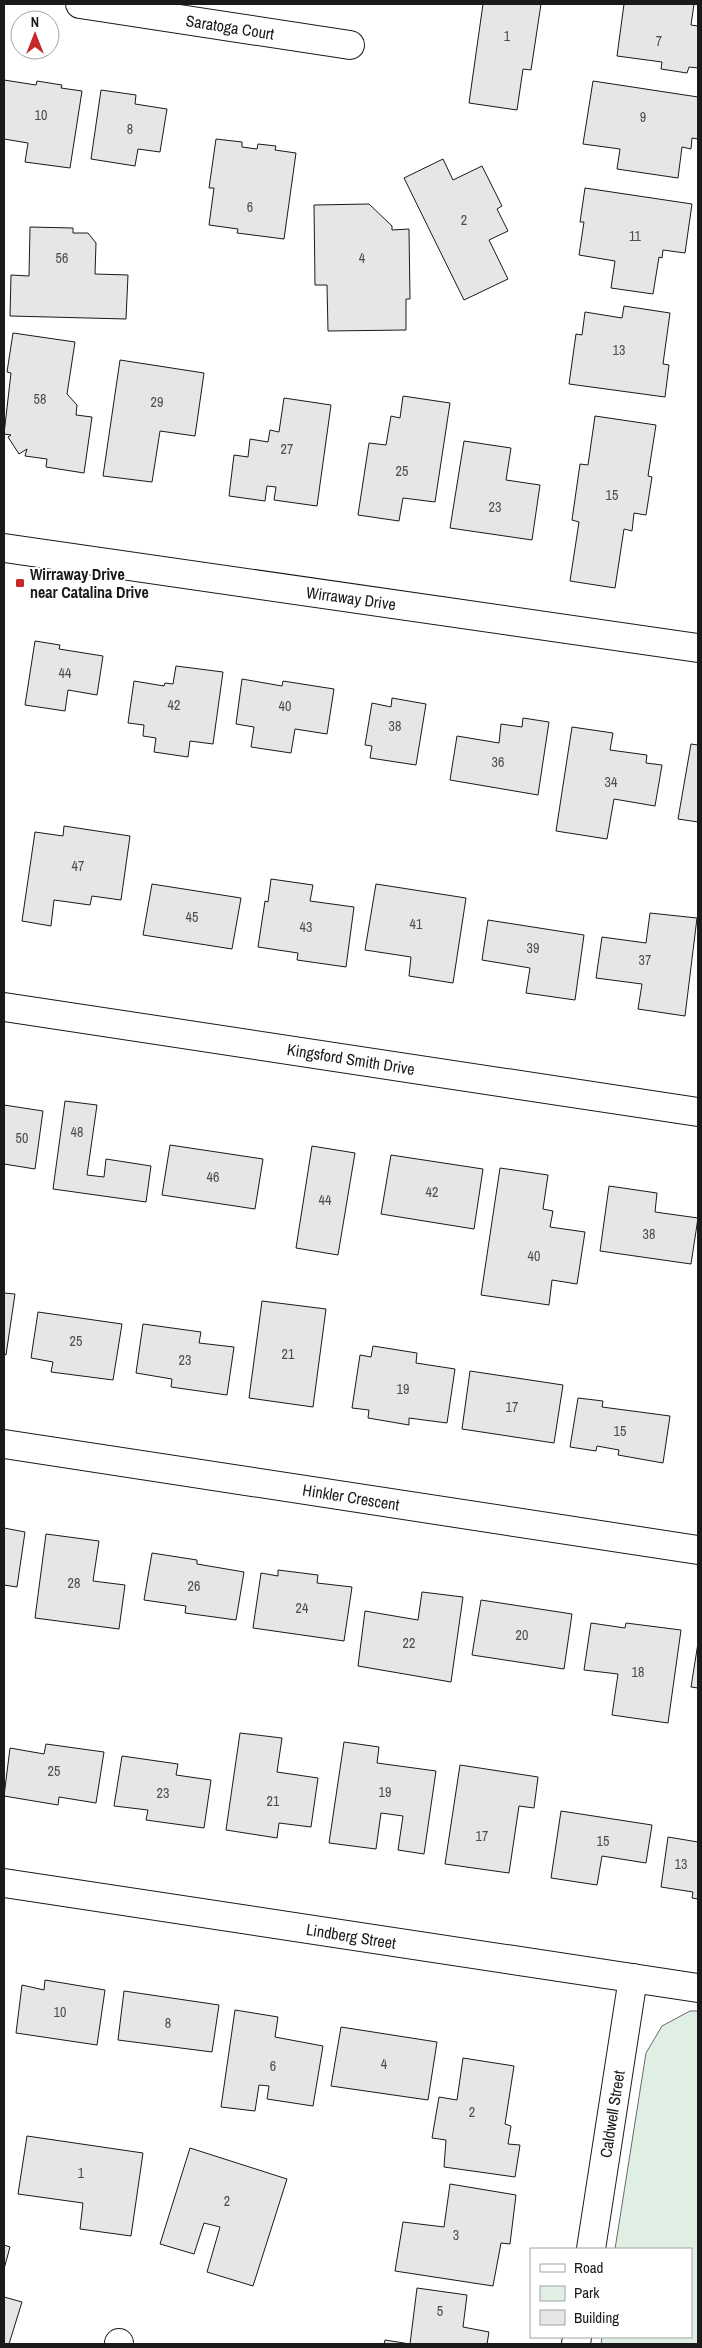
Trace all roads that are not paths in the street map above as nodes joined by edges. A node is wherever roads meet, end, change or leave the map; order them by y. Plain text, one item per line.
1 (80, 4) edge
2 (350, 45) dead end
3 (4, 548) edge
4 (698, 647) edge
5 (4, 1007) edge
6 (698, 1112) edge
7 (4, 1444) edge
8 (698, 1550) edge
9 (4, 1883) edge
10 (633, 1978) junction
11 (698, 1988) edge
12 (591, 2248) edge

1 - 2 street, Saratoga Court
3 - 4 street, Wirraway Drive
5 - 6 street, Kingsford Smith Drive
7 - 8 street, Hinkler Crescent
9 - 10 street, Lindberg Street
10 - 11 street, Lindberg Street
10 - 12 street, Caldwell Street

